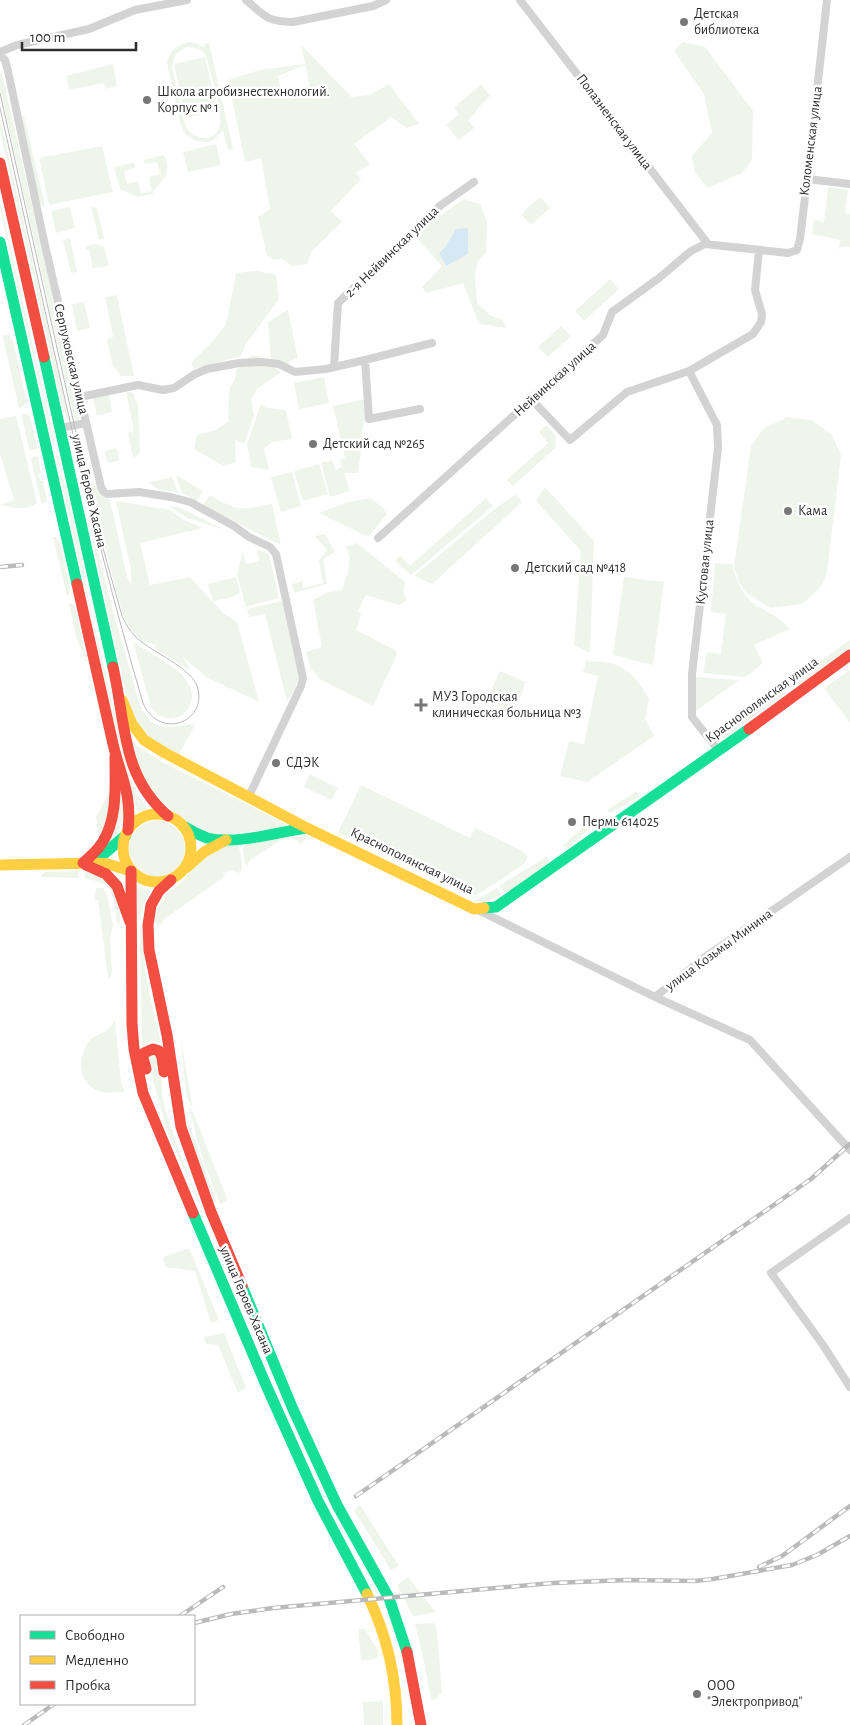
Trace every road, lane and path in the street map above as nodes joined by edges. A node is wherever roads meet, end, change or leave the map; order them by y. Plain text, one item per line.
1 (187, 0) edge
2 (246, 0) edge
3 (386, 0) edge
4 (520, 0) edge
5 (827, 0) edge
6 (0, 54) edge
7 (0, 163) edge
8 (807, 179) junction
9 (474, 182) dead end
10 (850, 184) edge
11 (0, 242) edge
12 (708, 244) junction
13 (763, 251) junction
14 (432, 343) dead end
15 (365, 360) junction
16 (334, 367) junction
17 (689, 371) junction
18 (80, 397) junction
19 (532, 400) junction
20 (420, 409) dead end
21 (86, 423) junction
22 (60, 428) junction
23 (378, 538) dead end
24 (850, 655) edge
25 (118, 688) junction
26 (719, 750) junction
27 (115, 752) junction
28 (249, 796) junction
29 (168, 816) junction
30 (184, 826) junction
31 (308, 828) junction
32 (127, 832) junction
33 (228, 839) junction
34 (850, 857) edge
35 (82, 863) junction
36 (0, 865) edge
37 (186, 868) junction
38 (131, 871) junction
39 (171, 880) junction
40 (496, 906) junction
41 (474, 908) junction
42 (496, 919) junction
43 (132, 925) junction
44 (655, 997) junction
45 (181, 1127) junction
46 (158, 1131) junction
47 (850, 1150) edge
48 (850, 1218) edge
49 (850, 1387) edge
50 (397, 1725) edge
51 (421, 1725) edge

1 - 6 street
2 - 3 street
4 - 12 street, Полазненская улица
5 - 8 street, Коломенская улица
6 - 18 street, Серпуховская улица
7 - 22 main road, улица Героев Хасана
8 - 10 street
8 - 13 street, Коломенская улица
9 - 16 street, 2-я Нейвинская улица
11 - 27 main road
12 - 13 street
12 - 19 street, Нейвинская улица
13 - 17 street
14 - 15 street
15 - 16 street
15 - 20 street
16 - 18 street
17 - 19 street
17 - 26 street, Кустовая улица
18 - 21 street, Серпуховская улица
19 - 23 street, Нейвинская улица
21 - 22 street
21 - 28 street, Серпуховская улица
22 - 25 main road, улица Героев Хасана
24 - 26 main road, Краснополянская улица
25 - 28 main road, Краснополянская улица
25 - 29 main road, улица Героев Хасана
26 - 40 main road, Краснополянская улица
27 - 32 main road
27 - 35 main road
28 - 31 main road, Краснополянская улица
29 - 30 main road
29 - 32 main road
30 - 33 main road
30 - 37 main road
31 - 33 main road
31 - 41 main road, Краснополянская улица
32 - 35 main road
32 - 38 main road
33 - 37 main road
34 - 44 street, улица Козьмы Минина
35 - 36 main road
35 - 38 main road
35 - 43 main road
37 - 39 main road
38 - 39 main road
38 - 43 main road, улица Героев Хасана
39 - 45 main road, улица Героев Хасана
40 - 41 main road, Краснополянская улица
40 - 42 street
41 - 42 street, улица Козьмы Минина
42 - 44 street, улица Козьмы Минина
43 - 46 main road, улица Героев Хасана
44 - 47 street
45 - 46 main road
45 - 51 main road, улица Героев Хасана
46 - 50 main road, улица Героев Хасана
48 - 49 street

